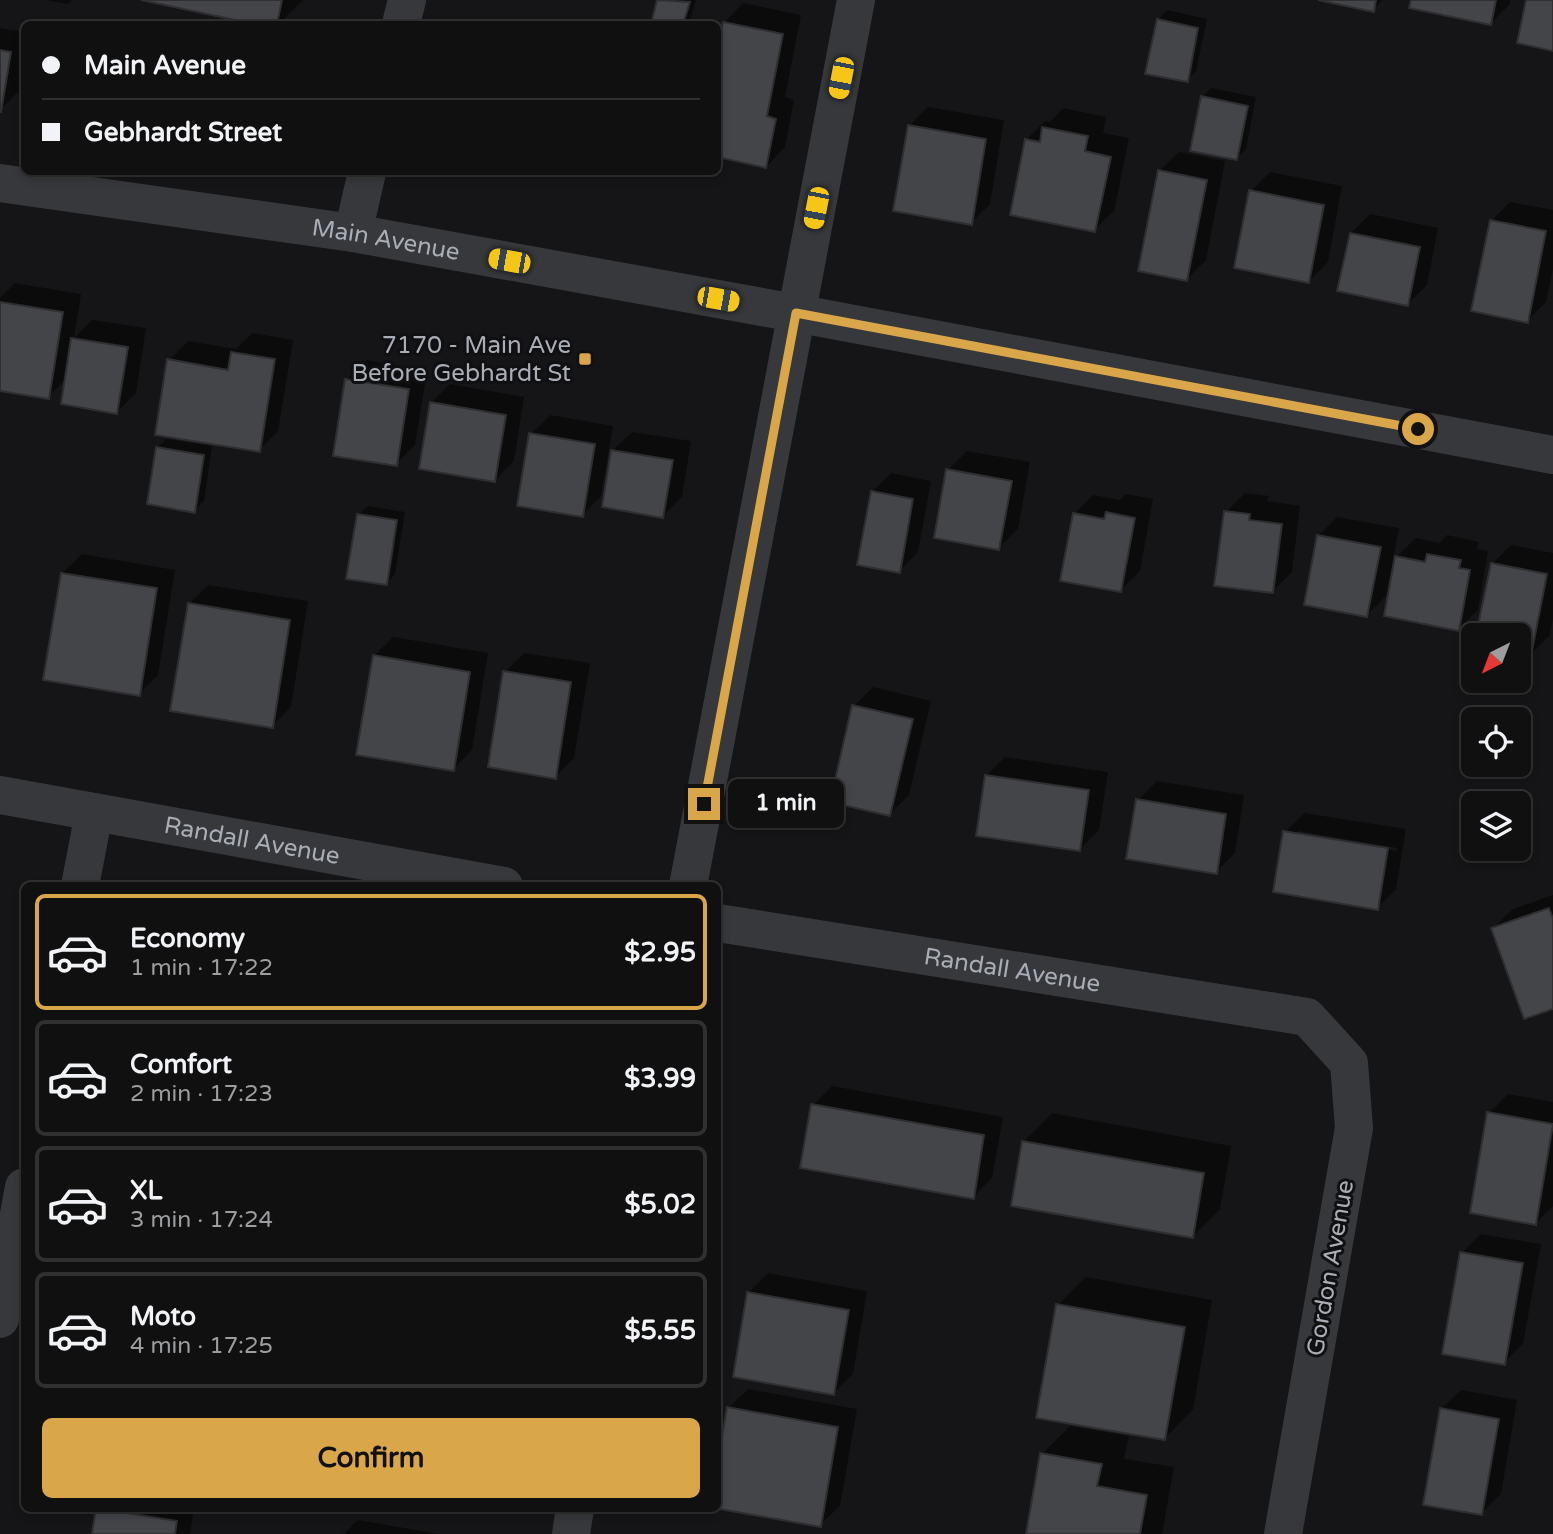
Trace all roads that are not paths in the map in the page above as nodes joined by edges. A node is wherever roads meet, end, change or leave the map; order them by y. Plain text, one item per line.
1 (407, 0) edge
2 (856, 0) edge
3 (402, 21) edge
4 (367, 175) edge
5 (0, 183) edge
6 (354, 233) junction
7 (796, 313) junction
8 (1553, 455) edge
9 (0, 795) edge
10 (94, 813) junction
11 (81, 882) edge
12 (482, 882) edge
13 (689, 882) edge
14 (721, 923) edge
15 (1307, 1017) joint
16 (21, 1204) edge
17 (0, 1319) edge
18 (574, 1512) edge
19 (570, 1534) edge
20 (1283, 1534) edge

1 - 3 street
2 - 7 street
4 - 6 street
5 - 6 street, Main Avenue
6 - 7 street, Main Avenue
7 - 8 street, Main Avenue
7 - 13 street
9 - 10 street, Randall Avenue
10 - 11 street
10 - 12 street, Randall Avenue
14 - 15 street, Randall Avenue
15 - 20 street, Gordon Avenue
16 - 17 street
18 - 19 street

